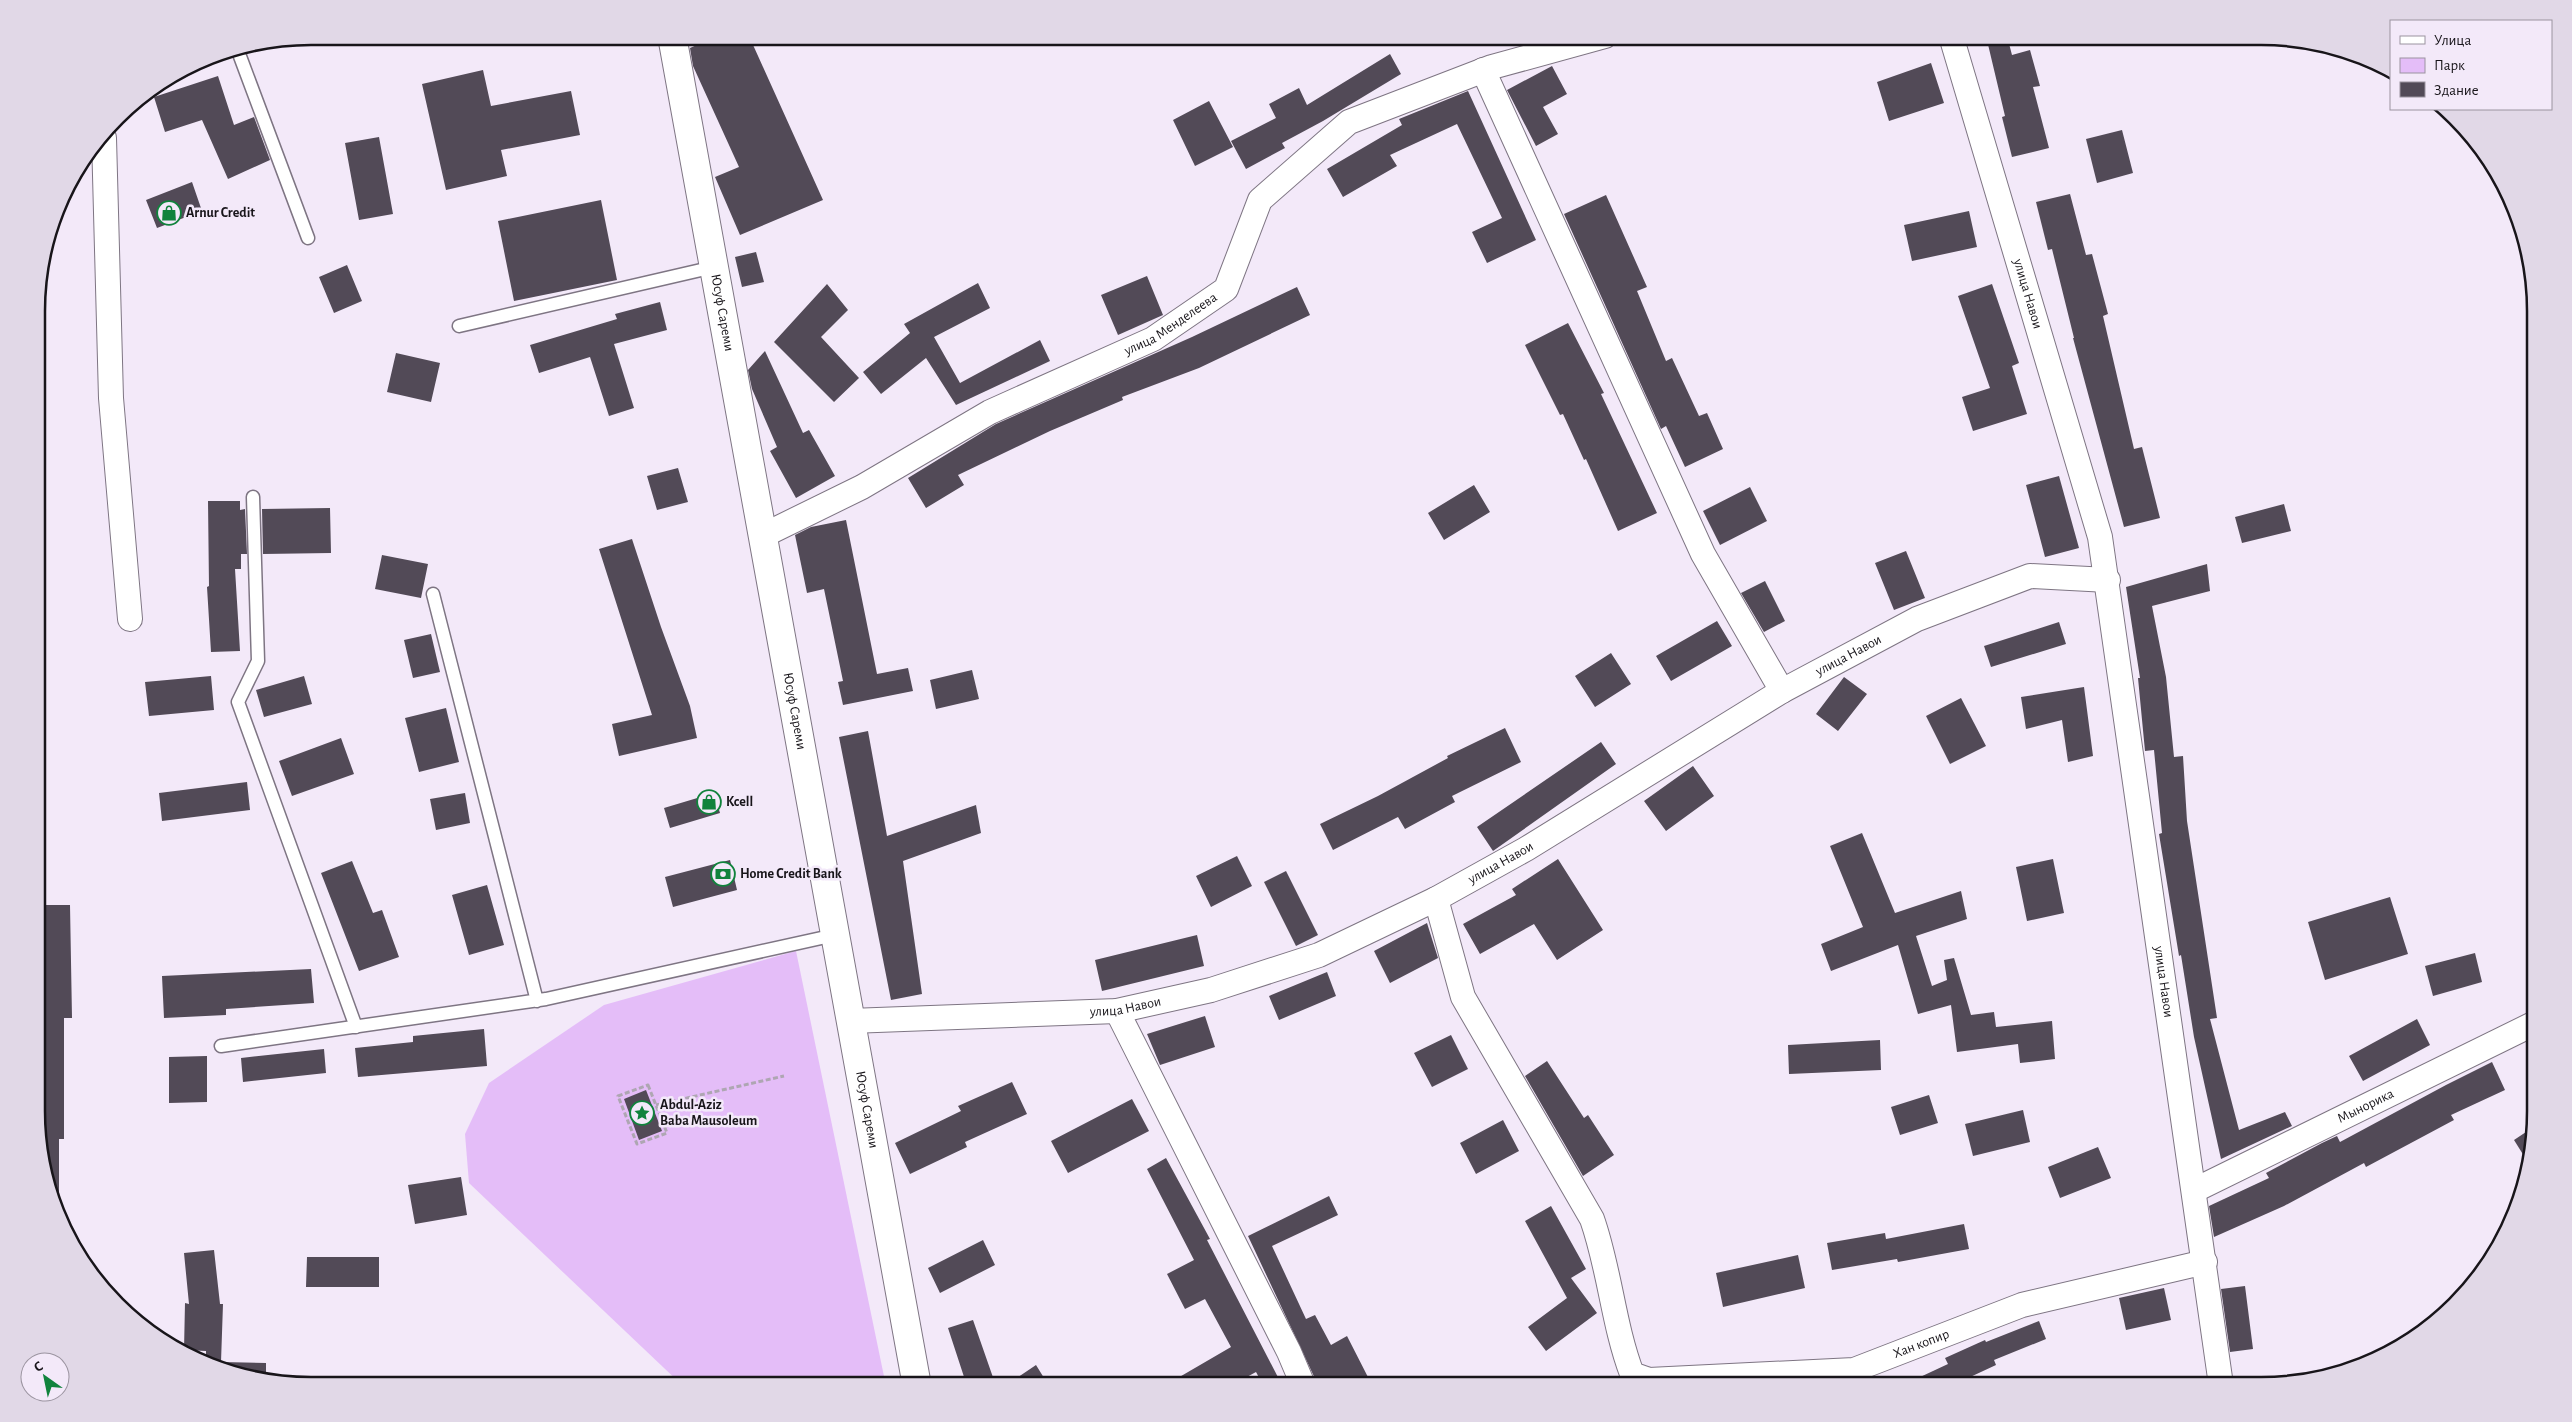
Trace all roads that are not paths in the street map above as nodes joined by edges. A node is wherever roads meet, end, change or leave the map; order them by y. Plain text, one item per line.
1 (674, 45) edge
2 (1573, 45) edge
3 (1954, 45) edge
4 (239, 55) edge
5 (1483, 70) junction
6 (104, 144) edge
7 (308, 238) dead end
8 (714, 267) junction
9 (459, 326) dead end
10 (253, 497) dead end
11 (762, 536) junction
12 (2108, 580) junction
13 (433, 594) dead end
14 (130, 619) dead end
15 (1782, 691) junction
16 (1436, 899) junction
17 (835, 935) junction
18 (537, 1001) junction
19 (1117, 1011) junction
20 (850, 1021) junction
21 (356, 1027) junction
22 (2527, 1027) edge
23 (221, 1046) dead end
24 (2195, 1190) junction
25 (2204, 1262) junction
26 (915, 1377) edge
27 (1299, 1377) edge
28 (1641, 1377) edge
29 (1711, 1377) edge
30 (2220, 1377) edge

1 - 8 main road, Юсуф Сареми
2 - 5 street, улица Менделеева
3 - 12 street, улица Навои
4 - 7 lane
5 - 11 street, улица Менделеева
5 - 15 street
6 - 14 street
8 - 9 lane
8 - 11 main road, Юсуф Сареми
10 - 21 lane
11 - 17 main road, Юсуф Сареми
12 - 15 street, улица Навои
12 - 24 street, улица Навои
13 - 18 lane
15 - 16 street, улица Навои
16 - 19 street, улица Навои
16 - 28 street, Хан копир
17 - 18 lane
17 - 20 main road, Юсуф Сареми
18 - 21 lane
19 - 20 street, улица Навои
19 - 27 street
20 - 26 main road, Юсуф Сареми
21 - 23 lane
22 - 24 street, Мынорика
24 - 25 street, улица Навои
25 - 29 street, Хан копир
25 - 30 street, улица Навои

